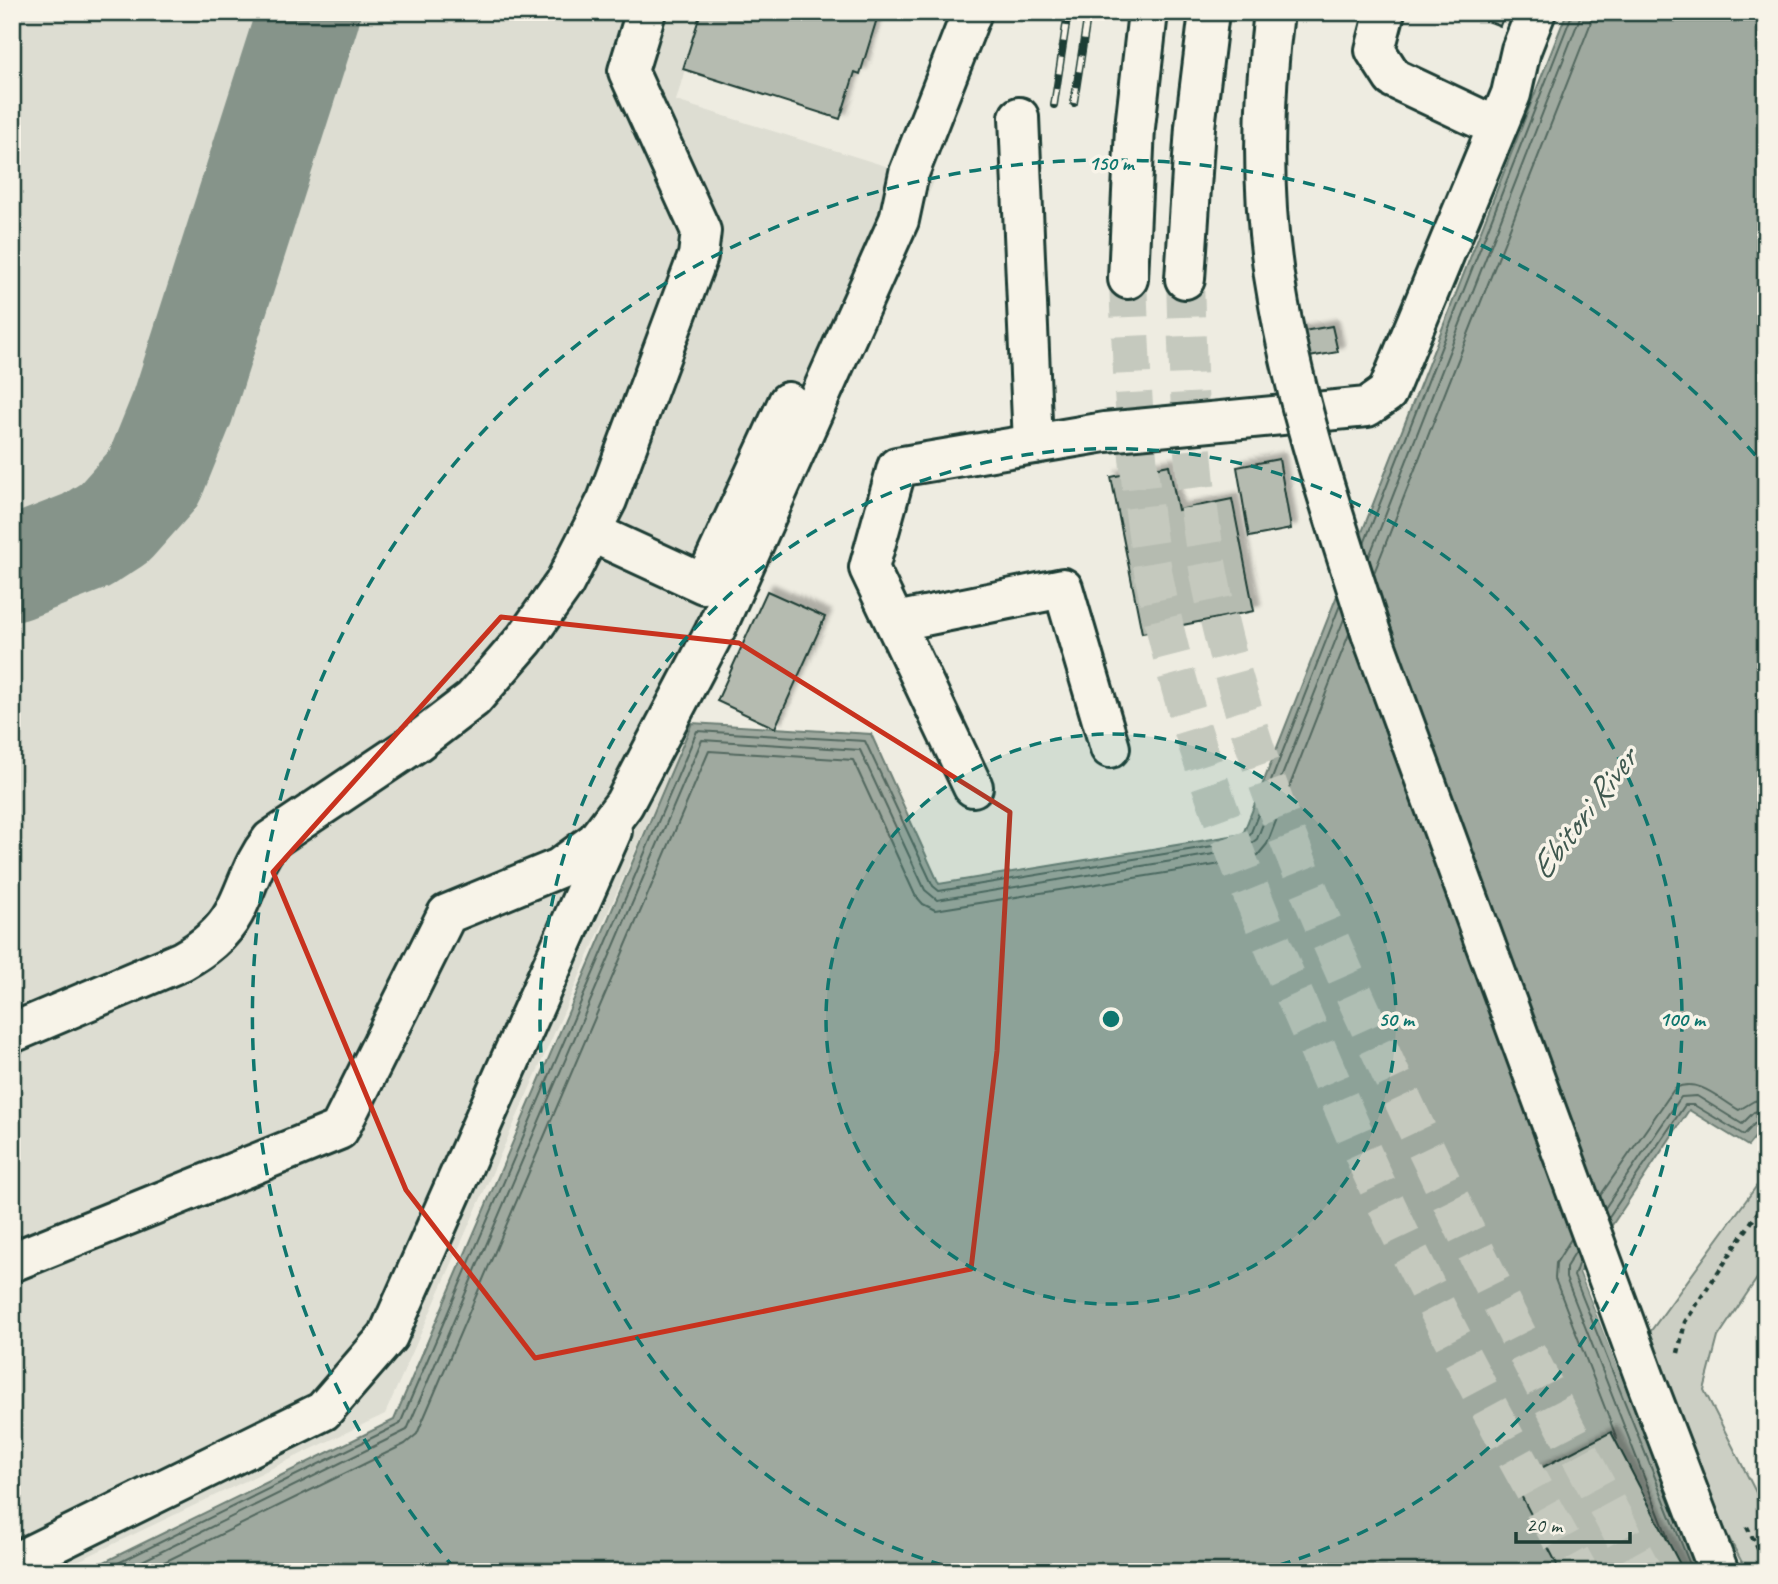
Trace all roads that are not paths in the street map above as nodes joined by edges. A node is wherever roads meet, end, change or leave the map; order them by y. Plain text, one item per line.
1 (646, 12) edge
2 (972, 12) edge
3 (1148, 12) edge
4 (1209, 12) edge
5 (1274, 12) edge
6 (1385, 12) edge
7 (1536, 12) edge
8 (1019, 117) dead end
9 (1497, 127) junction
10 (909, 173) junction
11 (1128, 279) tunnel mouth
12 (1185, 279) tunnel mouth
13 (1033, 444) junction
14 (591, 532) junction
15 (895, 622) junction
16 (1110, 748) dead end
17 (973, 788) dead end
18 (624, 804) junction
19 (12, 1033) edge
20 (12, 1262) edge
21 (12, 1564) edge
22 (1719, 1572) edge

1 - 14 main road
2 - 10 main road
3 - 11 main road
4 - 12 main road
5 - 22 main road, bridge
6 - 9 main road
7 - 9 main road
8 - 13 main road
9 - 13 main road
10 - 14 main road
10 - 18 main road
13 - 15 main road
14 - 19 main road
15 - 16 main road
15 - 17 main road
18 - 20 main road
18 - 21 main road

